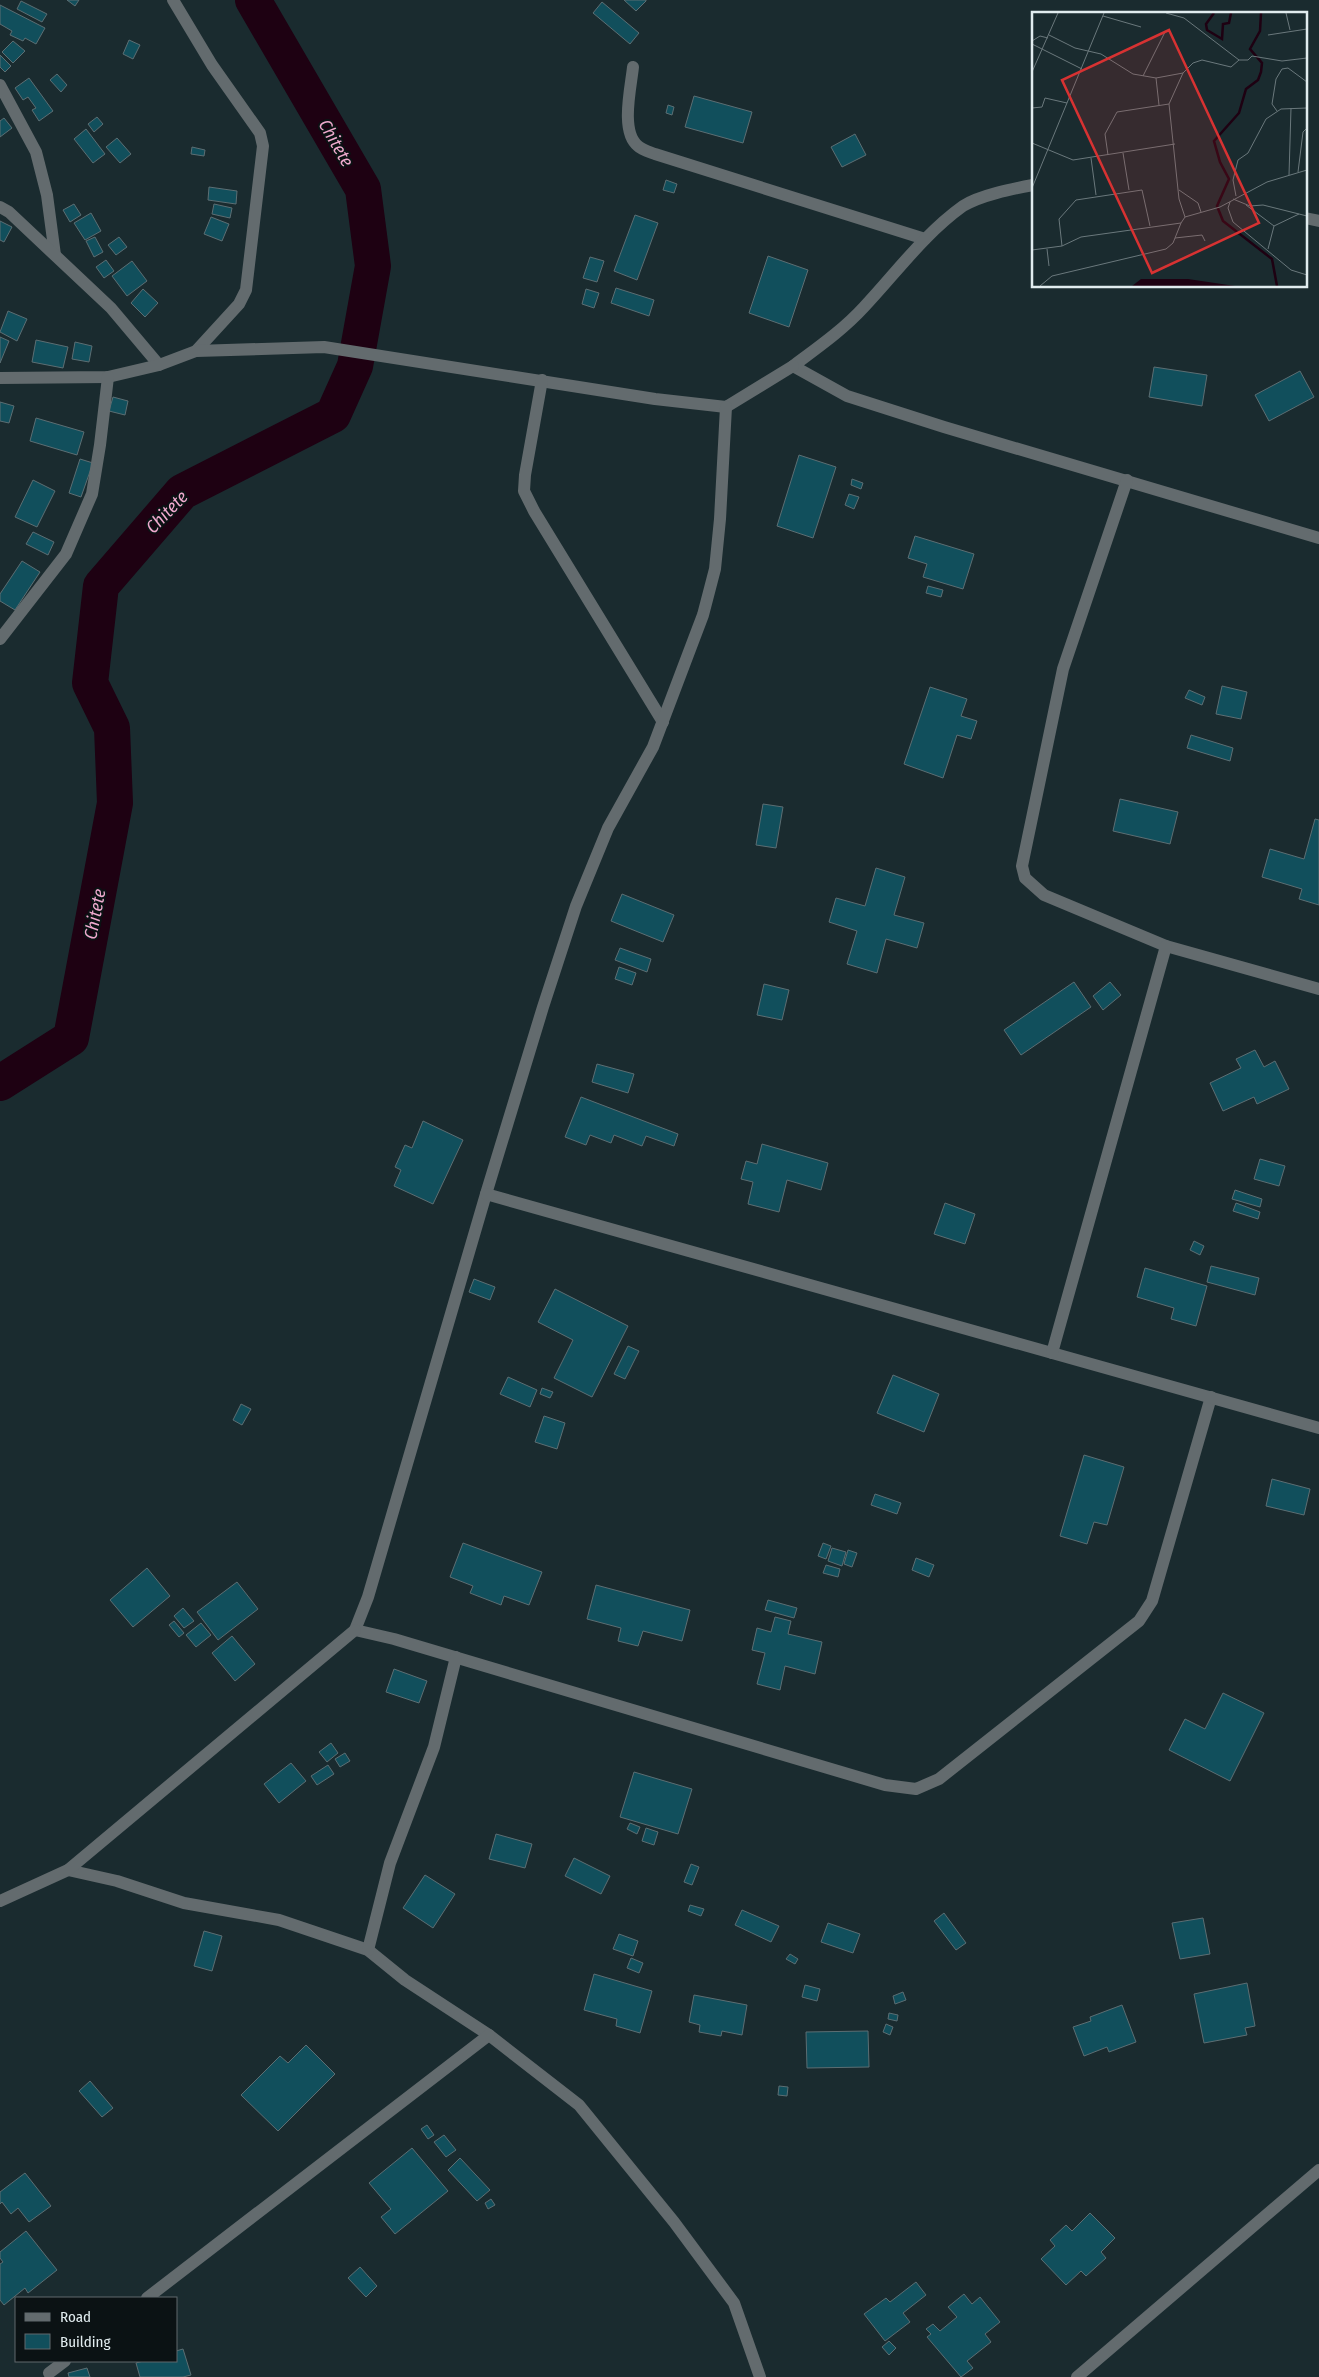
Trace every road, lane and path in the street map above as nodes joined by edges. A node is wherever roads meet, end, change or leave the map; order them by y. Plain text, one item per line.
1 (173, 0) edge
2 (633, 67) dead end
3 (0, 85) edge
4 (1032, 184) edge
5 (0, 207) edge
6 (1306, 218) edge
7 (1319, 221) edge
8 (925, 239) junction
9 (55, 255) junction
10 (196, 351) junction
11 (159, 365) junction
12 (793, 366) junction
13 (108, 377) junction
14 (0, 378) edge
15 (542, 380) junction
16 (726, 407) junction
17 (1126, 480) junction
18 (1319, 538) edge
19 (0, 639) edge
20 (663, 722) junction
21 (1166, 946) junction
22 (1319, 989) edge
23 (486, 1194) junction
24 (1052, 1353) junction
25 (1211, 1396) junction
26 (1319, 1428) edge
27 (355, 1630) junction
28 (456, 1657) junction
29 (68, 1870) junction
30 (0, 1901) edge
31 (368, 1950) junction
32 (489, 2035) junction
33 (1319, 2170) edge
34 (148, 2297) edge
35 (64, 2362) edge
36 (49, 2373) dead end
37 (760, 2377) edge
38 (1078, 2377) edge

1 - 10 street
2 - 8 street
3 - 9 street
4 - 8 street
5 - 9 street
6 - 7 street
8 - 12 street
9 - 11 street
10 - 11 street
10 - 15 street
11 - 13 street
12 - 16 street
12 - 17 street
13 - 14 street
13 - 19 street
15 - 16 street
15 - 20 street
16 - 20 street
17 - 18 street
17 - 21 street
20 - 23 street
21 - 22 street
21 - 24 street
23 - 24 street
23 - 27 street
24 - 25 street
25 - 26 street
25 - 28 street
27 - 28 street
27 - 29 street
28 - 31 street
29 - 30 street
29 - 31 street
31 - 32 street
32 - 34 street
32 - 37 street
33 - 38 street
35 - 36 street

